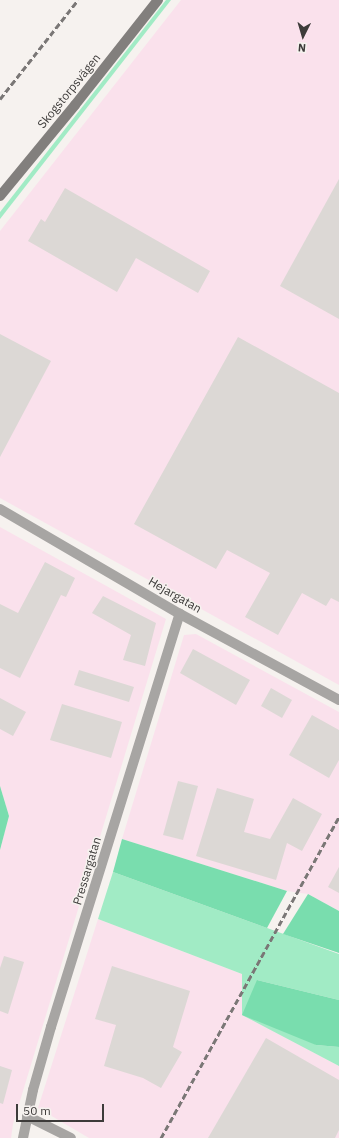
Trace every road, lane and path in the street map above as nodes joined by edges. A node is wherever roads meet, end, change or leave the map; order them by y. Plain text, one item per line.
1 (158, 0) edge
2 (0, 196) edge
3 (0, 509) edge
4 (180, 614) junction
5 (339, 700) edge
6 (27, 1116) junction
7 (23, 1138) edge
8 (71, 1138) edge

1 - 2 main road, Skogstorpsvägen
3 - 4 street, Hejargatan
4 - 5 street, Hejargatan
4 - 6 street, Pressargatan
6 - 7 street, Pressargatan
6 - 8 street

